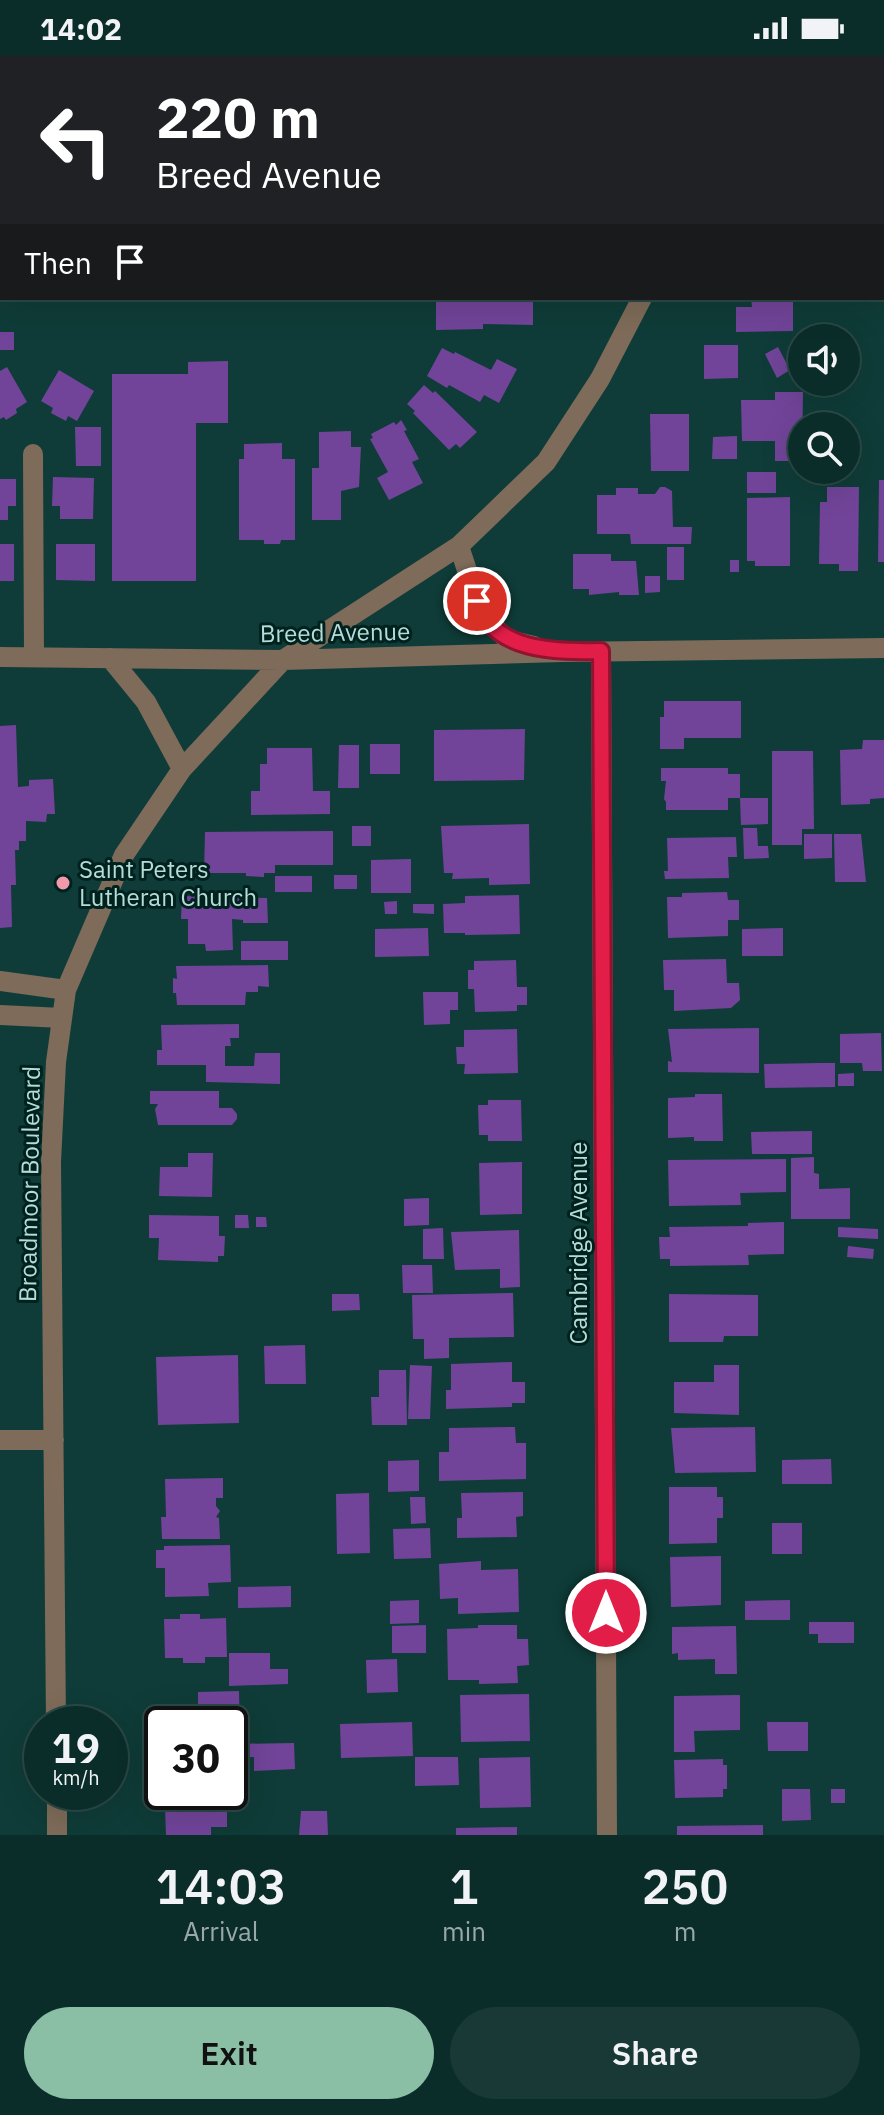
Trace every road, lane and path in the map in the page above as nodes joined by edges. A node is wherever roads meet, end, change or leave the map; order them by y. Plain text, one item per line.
1 (641, 300) edge
2 (33, 454) dead end
3 (459, 546) junction
4 (884, 648) edge
5 (601, 651) junction
6 (562, 652) junction
7 (0, 657) edge
8 (34, 657) junction
9 (110, 658) junction
10 (283, 660) junction
11 (182, 769) junction
12 (0, 981) edge
13 (66, 990) junction
14 (0, 1015) edge
15 (62, 1018) junction
16 (0, 1440) edge
17 (54, 1440) junction
18 (56, 1706) edge
19 (57, 1810) edge
20 (57, 1835) edge
21 (607, 1835) edge

1 - 3 street, Broadmoor Boulevard
2 - 8 street
3 - 6 street, Breed Avenue
3 - 10 street, Broadmoor Boulevard
4 - 5 street, Breed Avenue
5 - 6 street, Breed Avenue
5 - 21 street, Cambridge Avenue
6 - 10 street, Breed Avenue
7 - 8 street, Breed Avenue
8 - 9 street, Breed Avenue
9 - 10 street, Breed Avenue
9 - 11 street
10 - 11 street, Broadmoor Boulevard
11 - 13 street, Broadmoor Boulevard
12 - 13 street
13 - 15 street, Broadmoor Boulevard
14 - 15 street
15 - 17 street, Broadmoor Boulevard
16 - 17 street
17 - 18 street, Broadmoor Boulevard
19 - 20 street

